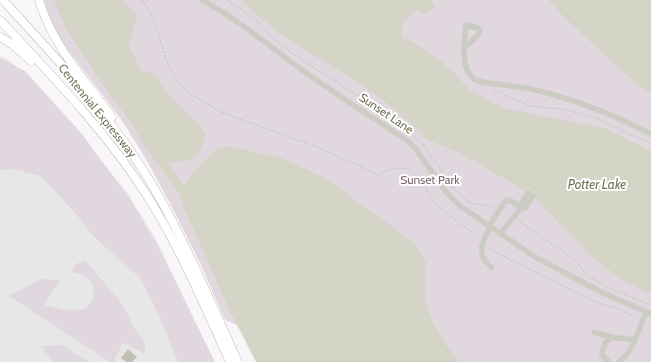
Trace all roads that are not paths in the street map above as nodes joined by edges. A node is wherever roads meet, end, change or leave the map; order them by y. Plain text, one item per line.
1 (3, 0) edge
2 (39, 0) edge
3 (202, 0) edge
4 (0, 20) edge
5 (0, 37) edge
6 (464, 48) dead end
7 (66, 94) junction
8 (651, 134) edge
9 (137, 160) junction
10 (532, 193) road end
11 (521, 208) junction
12 (490, 227) junction
13 (500, 234) junction
14 (492, 268) dead end
15 (648, 313) edge
16 (594, 332) dead end
17 (611, 337) junction
18 (634, 340) junction
19 (230, 362) edge
20 (238, 362) edge
21 (609, 362) edge
22 (619, 362) edge

1 - 9 highway, Centennial Expressway
2 - 9 highway
3 - 12 lane, Sunset Lane
4 - 7 highway, Centennial Expressway
5 - 7 highway
6 - 8 lane
7 - 19 highway, Centennial Expressway
9 - 20 highway, Centennial Expressway
10 - 11 lane
11 - 12 lane
11 - 13 lane
12 - 13 lane, Sunset Lane
12 - 14 lane
13 - 15 lane, Sunset Lane
15 - 18 lane
16 - 17 lane
17 - 18 lane
17 - 21 lane
18 - 22 lane

